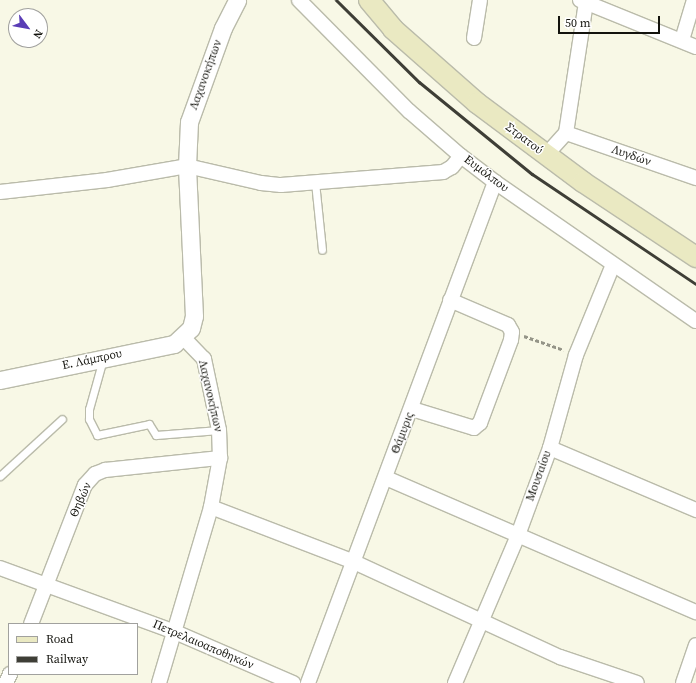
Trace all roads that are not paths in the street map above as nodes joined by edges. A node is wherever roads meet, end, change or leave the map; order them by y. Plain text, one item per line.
1 (237, 0) edge
2 (299, 0) edge
3 (369, 0) edge
4 (480, 0) edge
5 (694, 0) edge
6 (583, 1) edge
7 (474, 38) dead end
8 (682, 40) junction
9 (696, 47) edge
10 (566, 133) junction
11 (546, 155) junction
12 (461, 156) junction
13 (187, 166) junction
14 (696, 178) edge
15 (315, 182) junction
16 (495, 182) junction
17 (0, 192) edge
18 (322, 250) dead end
19 (696, 257) edge
20 (614, 265) junction
21 (450, 300) junction
22 (696, 321) edge
23 (184, 338) junction
24 (103, 358) junction
25 (0, 380) edge
26 (412, 409) junction
27 (62, 419) dead end
28 (219, 430) junction
29 (550, 448) junction
30 (220, 458) junction
31 (0, 476) edge
32 (386, 478) junction
33 (211, 507) junction
34 (696, 510) edge
35 (518, 535) junction
36 (352, 562) junction
37 (0, 568) edge
38 (48, 585) junction
39 (696, 612) edge
40 (482, 621) junction
41 (31, 623) edge
42 (176, 632) junction
43 (696, 645) edge
44 (159, 683) edge
45 (293, 683) edge
46 (308, 683) edge
47 (455, 683) edge
48 (637, 683) edge
49 (683, 683) edge

1 - 13 street, Λαχανοκήπων
2 - 12 street, Ευμόλπου
3 - 11 main road, Στρατού
4 - 7 street
5 - 8 street
6 - 8 street
6 - 10 street
8 - 9 street
10 - 11 street
10 - 14 street, Λυγδών
11 - 19 main road, Στρατού
12 - 15 street
12 - 16 street, Ευμόλπου
13 - 15 street
13 - 17 street
13 - 23 street, Λαχανοκήπων
15 - 18 lane
16 - 20 street, Ευμόλπου
16 - 21 street, Θάμυρις
20 - 22 street, Ευμόλπου
20 - 29 street, Μουσαίου
21 - 26 street, Θάμυρις
21 - 26 street
23 - 24 street, Ε. Λάμπρου
23 - 28 street, Λαχανοκήπων
24 - 25 street, Ε. Λάμπρου
24 - 28 lane
26 - 32 street, Θάμυρις
27 - 31 lane
28 - 30 street, Λαχανοκήπων
29 - 34 street
29 - 35 street, Μουσαίου
30 - 33 street, Λαχανοκήπων
30 - 38 street, Θηβών
32 - 35 street
32 - 36 street, Θάμυρις
33 - 36 street
33 - 42 street, Λαχανοκήπων
35 - 39 street
35 - 40 street, Μουσαίου
36 - 40 street
36 - 46 street, Θάμυρις
37 - 38 street, Πετρελαιοαποθηκών
38 - 41 street, Θηβών
38 - 42 street, Πετρελαιοαποθηκών
40 - 47 street, Μουσαίου
40 - 48 street
42 - 44 street, Λαχανοκήπων
42 - 45 street, Πετρελαιοαποθηκών
43 - 49 street

